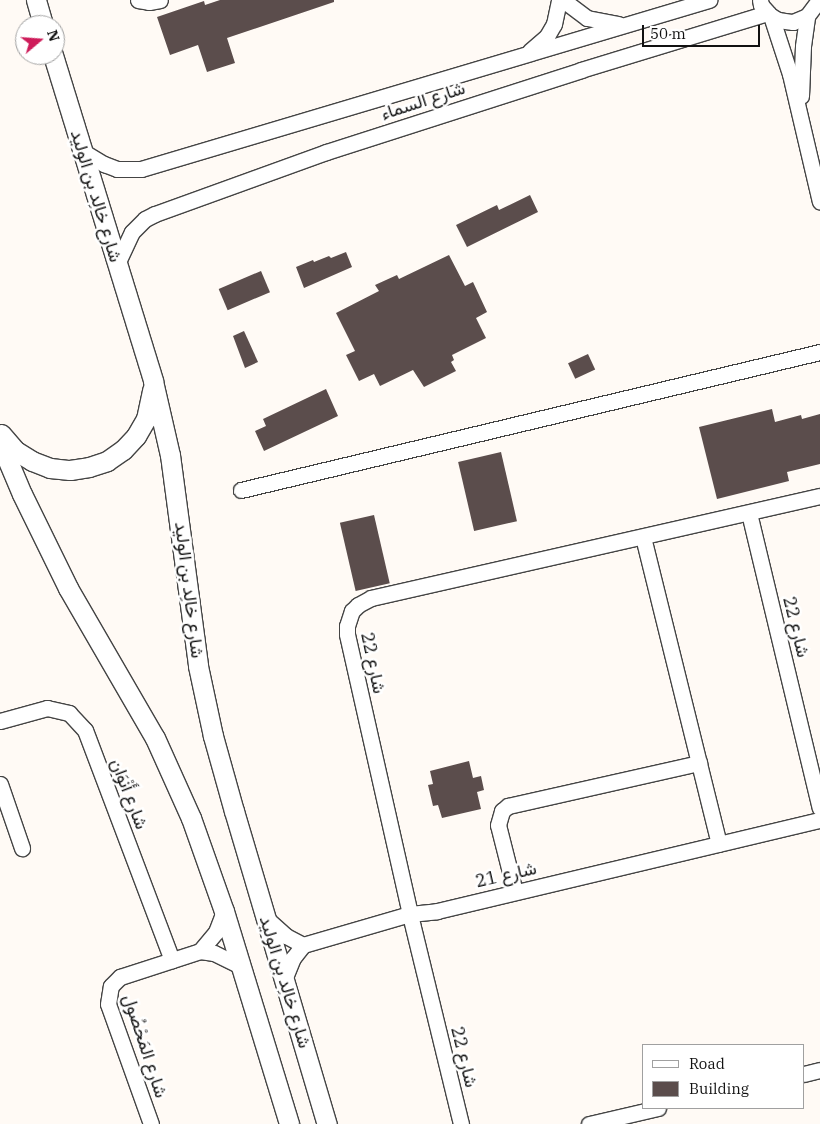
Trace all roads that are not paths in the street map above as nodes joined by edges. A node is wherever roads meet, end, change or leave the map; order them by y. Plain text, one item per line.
1 (138, 0) edge
2 (160, 0) edge
3 (561, 0) edge
4 (709, 0) edge
5 (760, 0) edge
6 (819, 0) edge
7 (35, 2) edge
8 (40, 15) edge
9 (769, 15) junction
10 (807, 16) junction
11 (625, 25) junction
12 (525, 55) junction
13 (56, 65) edge
14 (800, 115) junction
15 (82, 151) junction
16 (820, 202) edge
17 (117, 264) junction
18 (820, 352) edge
19 (153, 381) junction
20 (0, 433) edge
21 (0, 442) edge
22 (241, 490) dead end
23 (820, 496) edge
24 (749, 513) junction
25 (643, 537) junction
26 (0, 722) edge
27 (699, 763) junction
28 (0, 784) edge
29 (820, 808) edge
30 (820, 820) edge
31 (719, 844) junction
32 (22, 848) dead end
33 (515, 892) junction
34 (224, 911) junction
35 (410, 914) junction
36 (266, 918) junction
37 (303, 944) junction
38 (200, 951) junction
39 (172, 960) junction
40 (241, 966) junction
41 (284, 980) junction
42 (820, 1070) edge
43 (805, 1074) edge
44 (654, 1109) edge
45 (152, 1124) edge
46 (289, 1124) edge
47 (327, 1124) edge
48 (461, 1124) edge
49 (589, 1124) edge

1 - 2 street
3 - 11 street
3 - 12 street
4 - 11 street, شارع السماء
5 - 9 street
6 - 10 street
7 - 8 street
9 - 10 street
9 - 14 street
9 - 17 street, شارع السماء
10 - 14 street
11 - 12 street, شارع السماء
12 - 15 street, شارع السماء
13 - 15 street, شارع خالِد بن الوليد
14 - 16 street
15 - 17 street, شارع خالِد بن الوليد
17 - 19 street, شارع خالِد بن الوليد
18 - 22 street
19 - 20 street
19 - 36 street, شارع خالِد بن الوليد
21 - 34 street
23 - 24 street, شارع 22
24 - 25 street, شارع 22
24 - 29 street, شارع 22
25 - 27 street
25 - 35 street, شارع 22
26 - 39 street, شارع أَنْوَان
27 - 31 street
27 - 33 street
28 - 32 street
30 - 31 street, شارع 21
31 - 33 street, شارع 21
33 - 35 street, شارع 21
34 - 38 street
34 - 40 street
35 - 37 street, شارع 21
35 - 48 street, شارع 22
36 - 37 street
36 - 41 street, شارع خالِد بن الوليد
37 - 41 street
38 - 39 street, شارع المَحْصُول
38 - 40 street
39 - 45 street, شارع المَحْصُول
40 - 46 street
41 - 47 street, شارع خالِد بن الوليد
42 - 43 street
44 - 49 street

